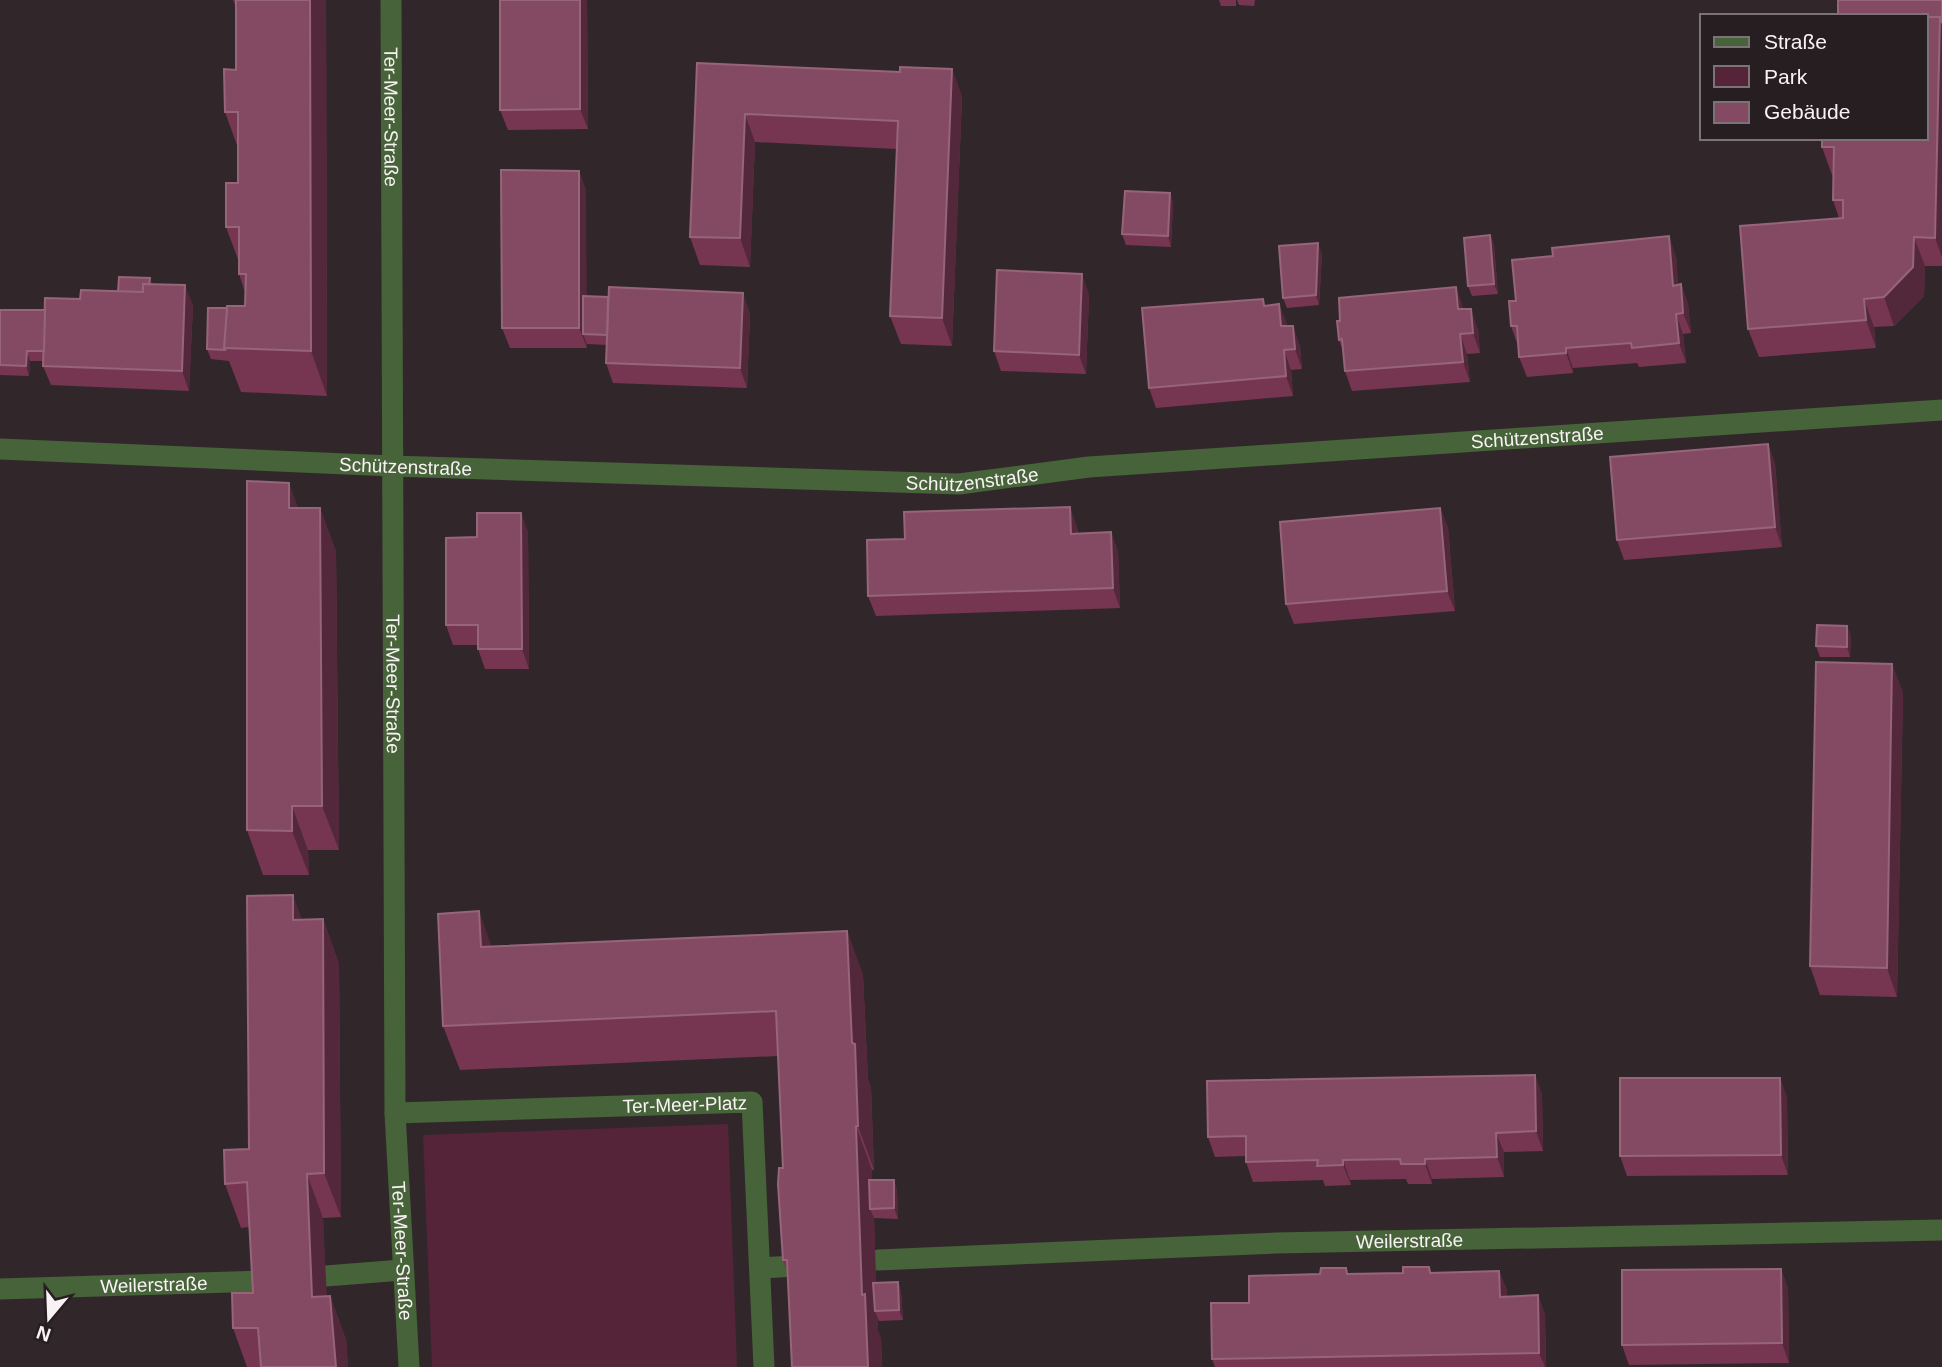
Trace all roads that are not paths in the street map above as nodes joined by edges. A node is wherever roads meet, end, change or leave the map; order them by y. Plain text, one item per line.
1 (391, 0) edge
2 (1942, 410) edge
3 (0, 449) edge
4 (392, 466) junction
5 (395, 1113) junction
6 (1942, 1230) edge
7 (878, 1261) dead end
8 (796, 1266) edge
9 (761, 1268) junction
10 (402, 1270) junction
11 (326, 1276) dead end
12 (265, 1281) edge
13 (0, 1289) edge
14 (409, 1367) edge
15 (764, 1367) edge

1 - 4 street, Ter-Meer-Straße
2 - 4 street, Schützenstraße
3 - 4 street, Schützenstraße
4 - 5 street, Ter-Meer-Straße
5 - 9 street, Ter-Meer-Platz
5 - 10 street, Ter-Meer-Straße
6 - 7 street, Weilerstraße
8 - 9 street
9 - 15 street, Ter-Meer-Platz
10 - 11 street
10 - 14 street, Ter-Meer-Straße
12 - 13 street, Weilerstraße

